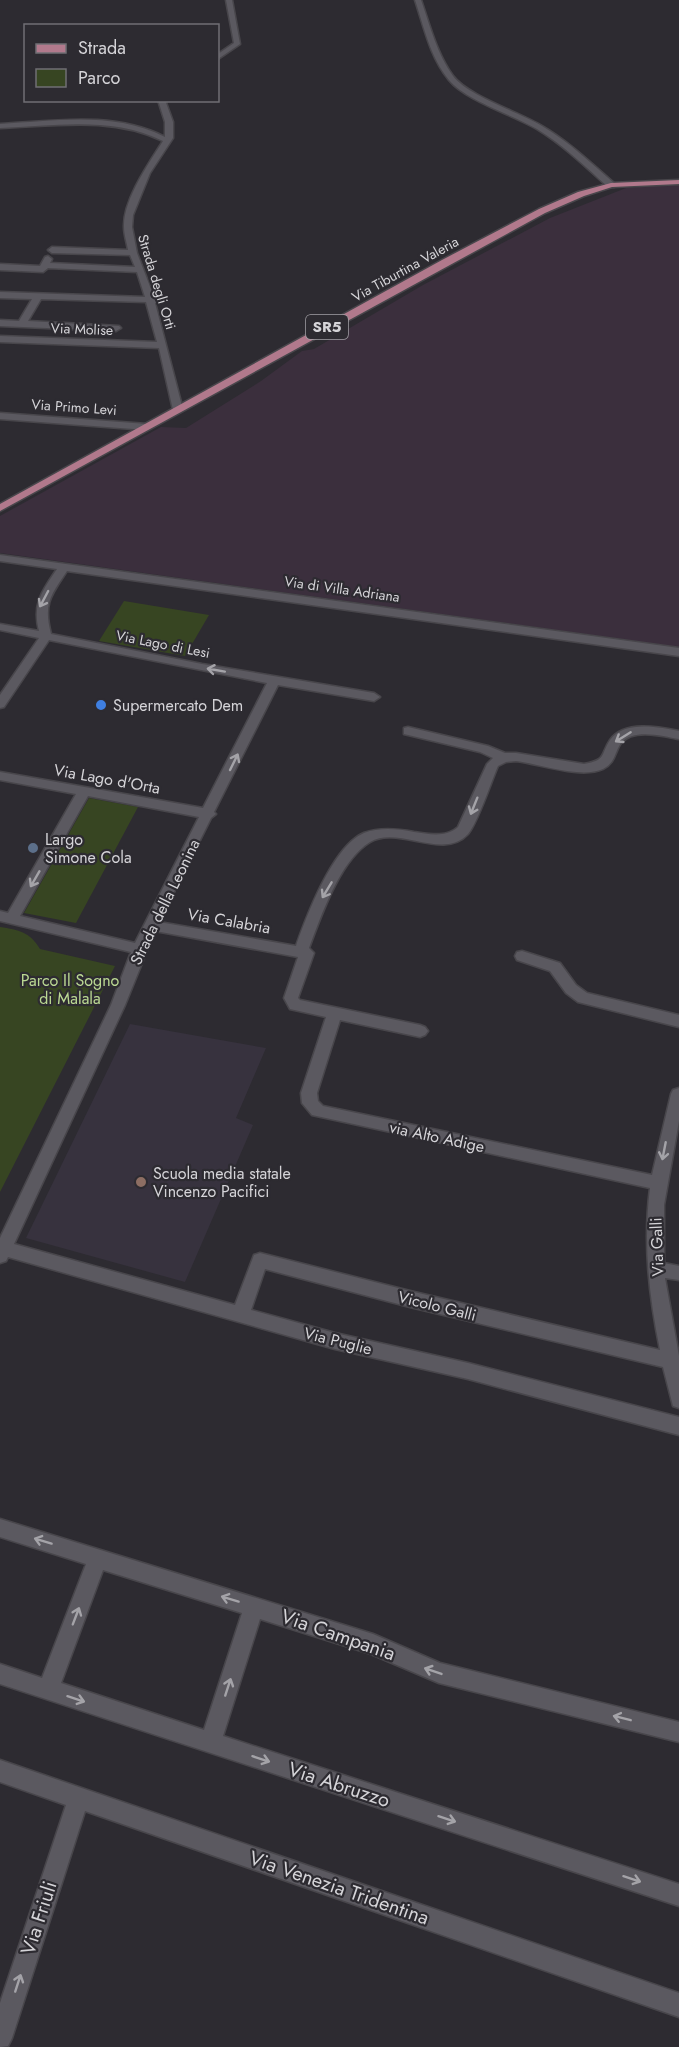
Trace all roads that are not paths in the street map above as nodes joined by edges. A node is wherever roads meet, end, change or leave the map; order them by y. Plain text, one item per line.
1 (229, 0) edge
2 (418, 0) edge
3 (219, 56) edge
4 (162, 102) edge
5 (0, 126) edge
6 (168, 141) junction
7 (679, 182) edge
8 (611, 185) junction
9 (58, 237) dead end
10 (133, 253) junction
11 (49, 256) junction
12 (0, 267) edge
13 (141, 270) junction
14 (0, 295) edge
15 (38, 296) junction
16 (154, 300) junction
17 (0, 323) edge
18 (22, 324) junction
19 (116, 328) dead end
20 (0, 339) edge
21 (162, 345) junction
22 (178, 410) junction
23 (0, 416) edge
24 (147, 427) junction
25 (0, 508) edge
26 (0, 558) edge
27 (65, 566) junction
28 (0, 627) edge
29 (46, 636) junction
30 (679, 652) edge
31 (274, 680) junction
32 (374, 697) dead end
33 (0, 704) edge
34 (408, 731) dead end
35 (679, 735) edge
36 (502, 757) junction
37 (0, 776) edge
38 (84, 792) junction
39 (209, 814) junction
40 (6, 917) edge
41 (150, 925) junction
42 (139, 949) junction
43 (304, 952) junction
44 (522, 956) dead end
45 (335, 1014) junction
46 (679, 1021) edge
47 (420, 1031) dead end
48 (679, 1094) edge
49 (659, 1183) junction
50 (1, 1251) edge
51 (656, 1269) junction
52 (679, 1273) edge
53 (240, 1315) junction
54 (672, 1361) junction
55 (679, 1400) edge
56 (679, 1426) edge
57 (0, 1528) edge
58 (98, 1558) junction
59 (254, 1607) junction
60 (0, 1674) edge
61 (48, 1690) junction
62 (679, 1732) edge
63 (210, 1743) junction
64 (0, 1771) edge
65 (79, 1798) junction
66 (679, 1894) edge
67 (679, 2005) edge
68 (0, 2038) edge

1 - 3 street
2 - 8 street
4 - 6 street
5 - 6 street
6 - 10 street, Strada degli Orti
7 - 8 main road, Via Tiburtina Valeria / SR5
8 - 22 main road, Via Tiburtina Valeria / SR5
9 - 11 street
10 - 11 street
10 - 13 street, Strada degli Orti
11 - 12 street
11 - 13 street
13 - 16 street, Strada degli Orti
14 - 15 street
15 - 16 street
15 - 18 street
16 - 21 street, Strada degli Orti
17 - 18 street
18 - 19 street
20 - 21 street, Via Molise
21 - 22 street, Strada degli Orti
22 - 24 main road, Via Tiburtina Valeria / SR5
23 - 24 street, Via Primo Levi
24 - 25 main road, Via Tiburtina Valeria / SR5
26 - 27 street, Via di Villa Adriana
27 -> 29 street
27 - 30 street, Via di Villa Adriana
28 - 29 street, Via Lago di Lesi
31 -> 29 street, Via Lago di Lesi
29 - 33 street
31 - 32 street, Via Lago di Lesi
39 -> 31 street, Strada della Leonina
34 - 36 street
35 -> 36 street
36 -> 43 street
37 - 38 street, Via Lago d'Orta
38 - 39 street, Via Lago d'Orta
38 -> 40 street
39 - 41 street, Strada della Leonina
40 - 42 street
41 - 42 street, Strada della Leonina
41 - 43 street, Via Calabria
42 - 50 street, Strada della Leonina
43 - 45 street
44 - 46 street
45 - 47 street
45 - 49 street, via Alto Adige
48 -> 49 street, Via Galli
49 - 51 street, Via Galli
50 - 53 street, Via Puglie
51 - 52 street
51 - 54 street, Via Galli
53 - 54 street, Vicolo Galli
53 - 56 street, Via Puglie
54 - 55 street, Via Galli
58 -> 57 street, Via Campania
59 -> 58 street, Via Campania
61 -> 58 street
62 -> 59 street, Via Campania
63 -> 59 street
60 - 61 street, Via Abruzzo
61 -> 63 street, Via Abruzzo
63 -> 66 street, Via Abruzzo
64 - 65 street, Via Venezia Tridentina
65 - 67 street, Via Venezia Tridentina
68 -> 65 street, Via Friuli

